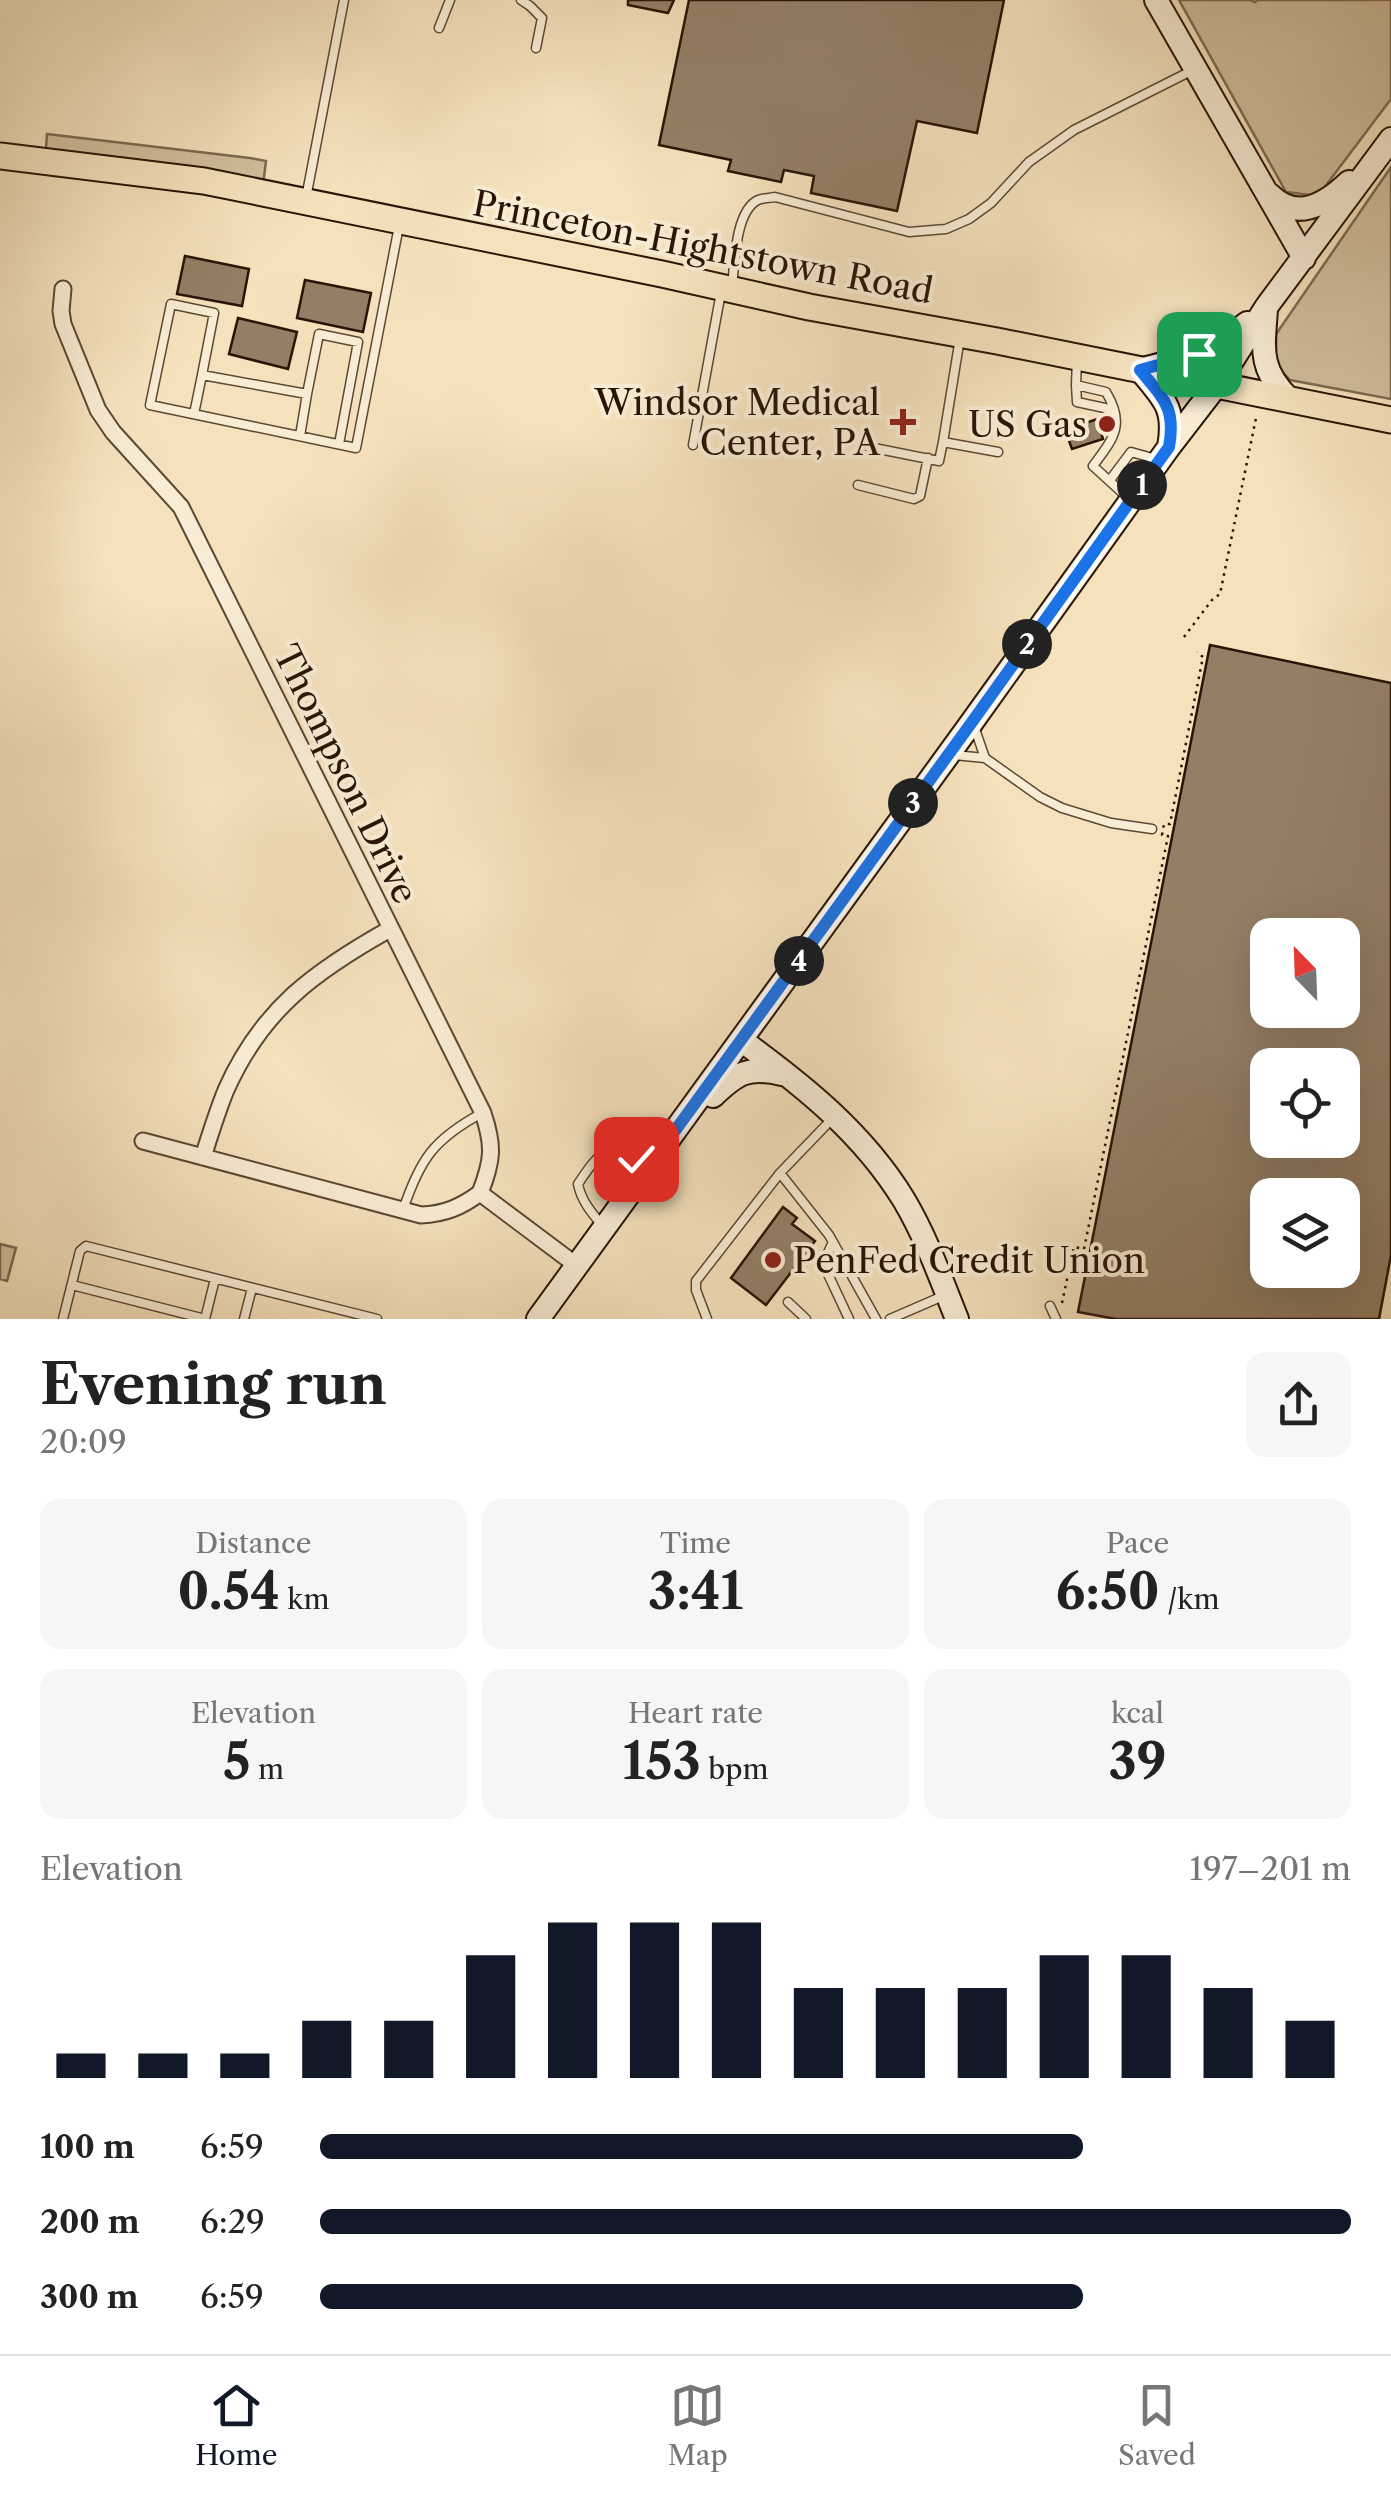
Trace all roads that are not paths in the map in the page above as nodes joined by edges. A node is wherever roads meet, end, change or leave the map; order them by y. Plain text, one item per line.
1 (344, 0) edge
2 (450, 0) edge
3 (522, 0) edge
4 (1156, 0) edge
5 (440, 28) dead end
6 (536, 48) dead end
7 (1195, 69) junction
8 (1389, 142) edge
9 (0, 156) edge
10 (1264, 189) junction
11 (305, 202) junction
12 (400, 222) junction
13 (1304, 258) junction
14 (63, 289) dead end
15 (726, 290) junction
16 (1266, 306) junction
17 (960, 334) junction
18 (1077, 357) junction
19 (1129, 367) junction
20 (202, 375) junction
21 (1076, 385) junction
22 (1216, 386) junction
23 (1106, 392) junction
24 (307, 394) junction
25 (1288, 400) junction
26 (1114, 410) junction
27 (194, 414) junction
28 (1391, 420) edge
29 (300, 436) junction
30 (1113, 440) junction
31 (944, 442) junction
32 (339, 444) junction
33 (693, 445) dead end
34 (870, 446) dead end
35 (998, 452) dead end
36 (1130, 452) junction
37 (1164, 454) junction
38 (928, 458) junction
39 (1110, 480) junction
40 (858, 485) dead end
41 (1130, 501) junction
42 (972, 722) junction
43 (949, 754) junction
44 (985, 758) junction
45 (1152, 829) dead end
46 (390, 929) junction
47 (741, 1040) junction
48 (791, 1076) junction
49 (483, 1112) junction
50 (835, 1116) junction
51 (143, 1140) dead end
52 (665, 1145) junction
53 (203, 1157) junction
54 (648, 1168) junction
55 (780, 1174) junction
56 (480, 1192) junction
57 (403, 1210) junction
58 (604, 1228) junction
59 (833, 1242) junction
60 (576, 1264) junction
61 (215, 1278) junction
62 (72, 1284) junction
63 (252, 1288) junction
64 (947, 1294) junction
65 (788, 1302) dead end
66 (1050, 1306) dead end
67 (63, 1319) edge
68 (205, 1319) edge
69 (244, 1319) edge
70 (377, 1319) edge
71 (538, 1319) edge
72 (708, 1319) edge
73 (806, 1319) edge
74 (849, 1319) edge
75 (876, 1319) edge
76 (890, 1319) edge
77 (958, 1319) edge
78 (1056, 1319) edge

1 - 11 lane
2 - 5 lane
3 - 6 lane
4 - 7 main road
7 - 10 main road
7 - 15 lane
8 - 10 main road
8 - 13 main road
9 - 11 main road, Princeton-Hightstown Road
10 - 13 main road
11 - 12 main road, Princeton-Hightstown Road
12 - 15 main road, Princeton-Hightstown Road
12 - 32 lane
13 - 16 main road
14 - 46 street, Thompson Drive
15 - 17 main road, Princeton-Hightstown Road
15 - 33 lane
16 - 19 main road
16 - 22 main road
16 - 25 main road
17 - 18 main road, Princeton-Hightstown Road
17 - 31 lane
18 - 19 main road, Princeton-Hightstown Road
18 - 21 lane
19 - 22 main road, Princeton-Hightstown Road
19 - 23 lane
19 - 37 main road
20 - 24 lane
20 - 27 lane
20 - 27 lane
21 - 23 lane
21 - 26 lane
22 - 25 main road, Princeton-Hightstown Road
22 - 37 main road
23 - 26 lane
24 - 29 lane
24 - 32 lane
25 - 28 main road, Princeton-Hightstown Road
26 - 30 lane
27 - 29 lane
29 - 32 lane
30 - 36 lane
30 - 39 lane
31 - 35 lane
31 - 38 lane
34 - 38 lane
36 - 37 lane
36 - 39 lane
37 - 41 main road
38 - 40 lane
39 - 41 lane
41 - 42 main road
42 - 43 main road
42 - 44 lane
43 - 44 lane
43 - 47 main road
44 - 45 lane
46 - 49 street, Thompson Drive
46 - 53 street
47 - 48 main road
47 - 52 main road
48 - 50 main road
48 - 52 main road
49 - 56 street, Thompson Drive
49 - 57 lane
50 - 55 lane
50 - 64 main road
51 - 53 street
52 - 54 main road
53 - 57 street
54 - 58 main road
54 - 58 lane
55 - 59 lane
55 - 72 lane
56 - 57 street
56 - 60 street
58 - 60 main road
59 - 74 lane
59 - 75 lane
60 - 71 main road
61 - 62 lane
61 - 63 lane
61 - 68 lane
62 - 67 lane
62 - 68 lane
63 - 69 lane
63 - 70 lane
64 - 76 lane
64 - 77 main road
65 - 73 lane
66 - 78 lane

